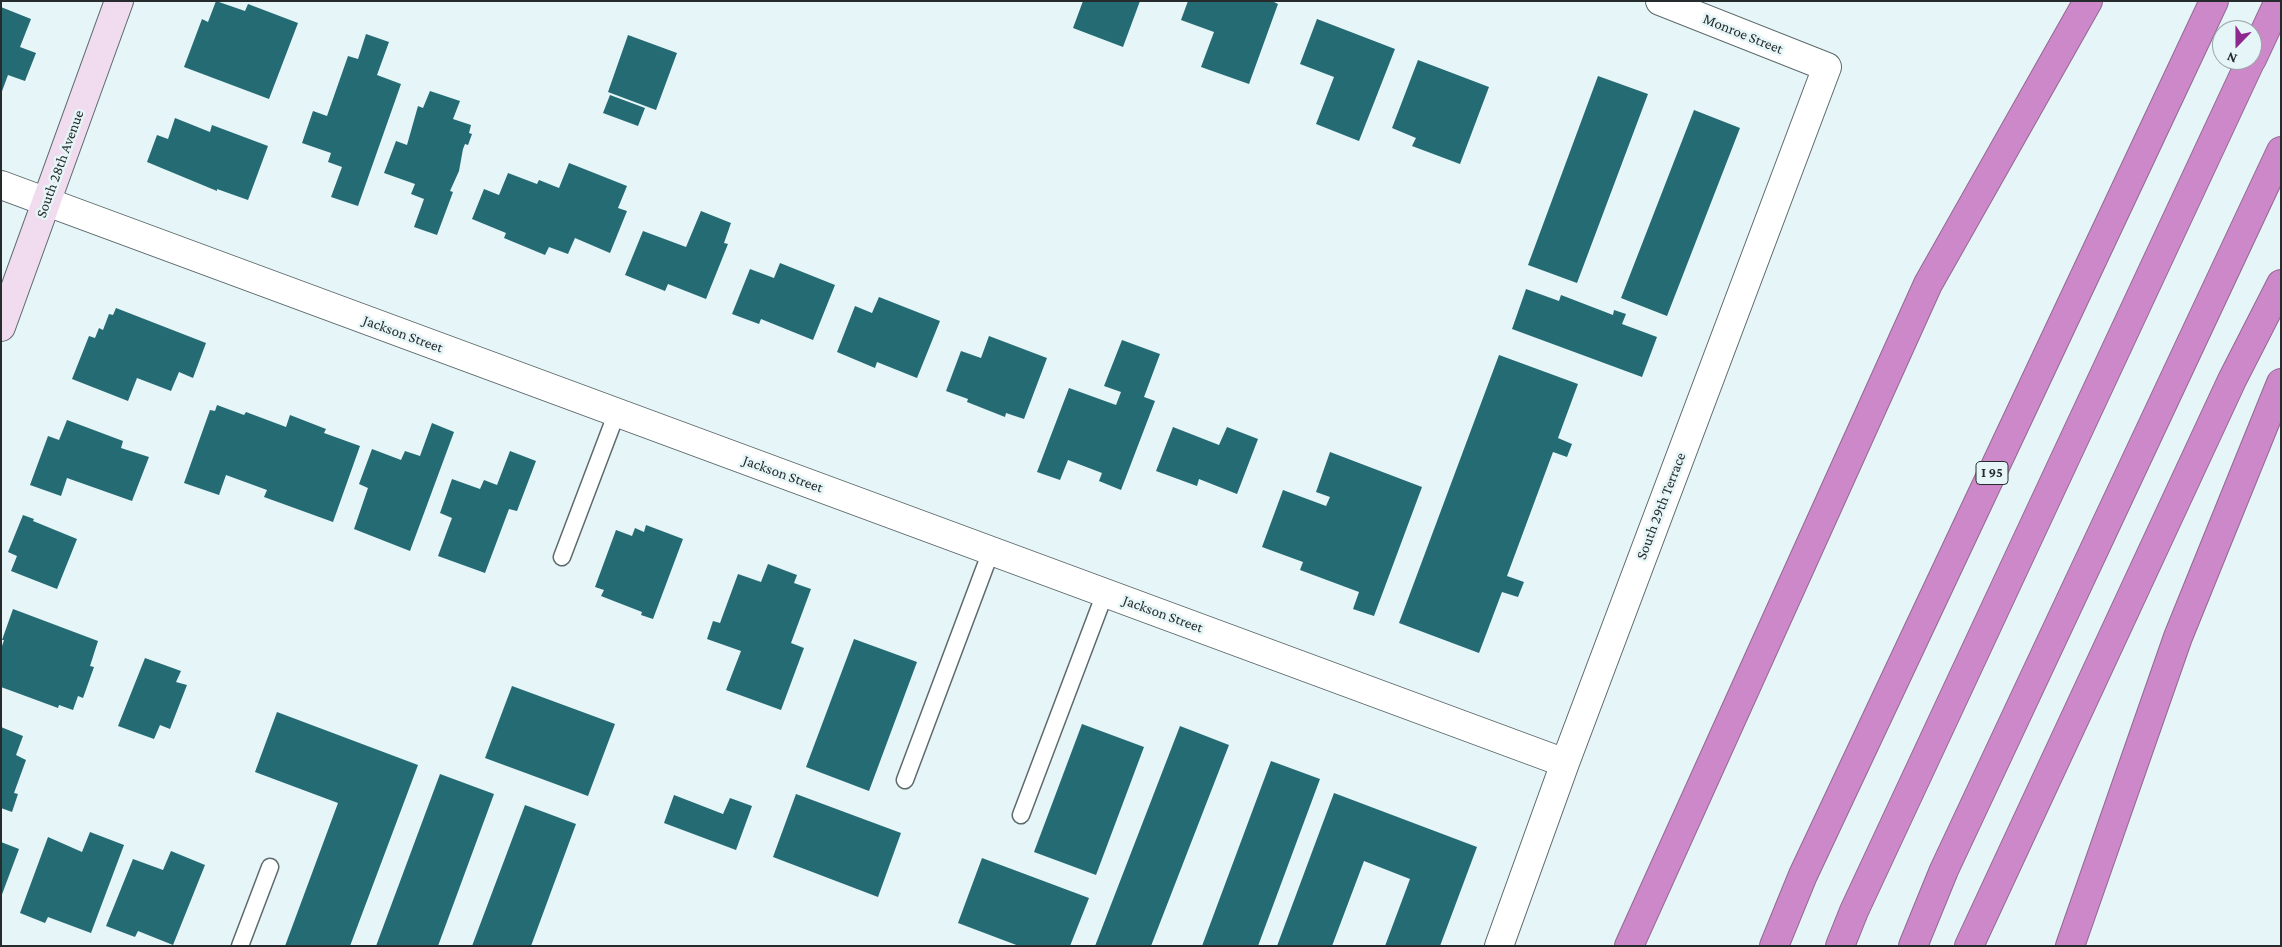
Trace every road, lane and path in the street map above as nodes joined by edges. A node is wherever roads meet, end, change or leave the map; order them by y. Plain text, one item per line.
1 (119, 1) edge
2 (1660, 1) edge
3 (2088, 1) edge
4 (2214, 1) edge
5 (2279, 1) edge
6 (2262, 38) edge
7 (1827, 68) joint
8 (2247, 70) edge
9 (2281, 151) edge
10 (1, 185) edge
11 (46, 202) junction
12 (2281, 284) edge
13 (1, 327) edge
14 (2281, 384) edge
15 (617, 412) junction
16 (991, 551) junction
17 (562, 557) dead end
18 (1105, 593) junction
19 (1565, 763) junction
20 (904, 780) dead end
21 (1021, 816) dead end
22 (270, 867) dead end
23 (240, 946) edge
24 (1499, 946) edge
25 (1629, 946) edge
26 (1774, 946) edge
27 (1840, 946) edge
28 (1913, 946) edge
29 (1969, 946) edge
30 (2070, 946) edge

1 - 11 street, South 28th Avenue
2 - 7 street, Monroe Street
3 - 25 highway
4 - 26 highway, I 95
5 - 6 highway
7 - 19 street, South 29th Terrace
8 - 27 highway
9 - 28 highway
10 - 11 street, Jackson Street
11 - 13 street, South 28th Avenue
11 - 15 street, Jackson Street
12 - 29 highway
14 - 30 highway
15 - 16 street, Jackson Street
15 - 17 lane
16 - 18 street, Jackson Street
16 - 20 lane
18 - 19 street, Jackson Street
18 - 21 lane
19 - 24 street, South 29th Terrace
22 - 23 lane

